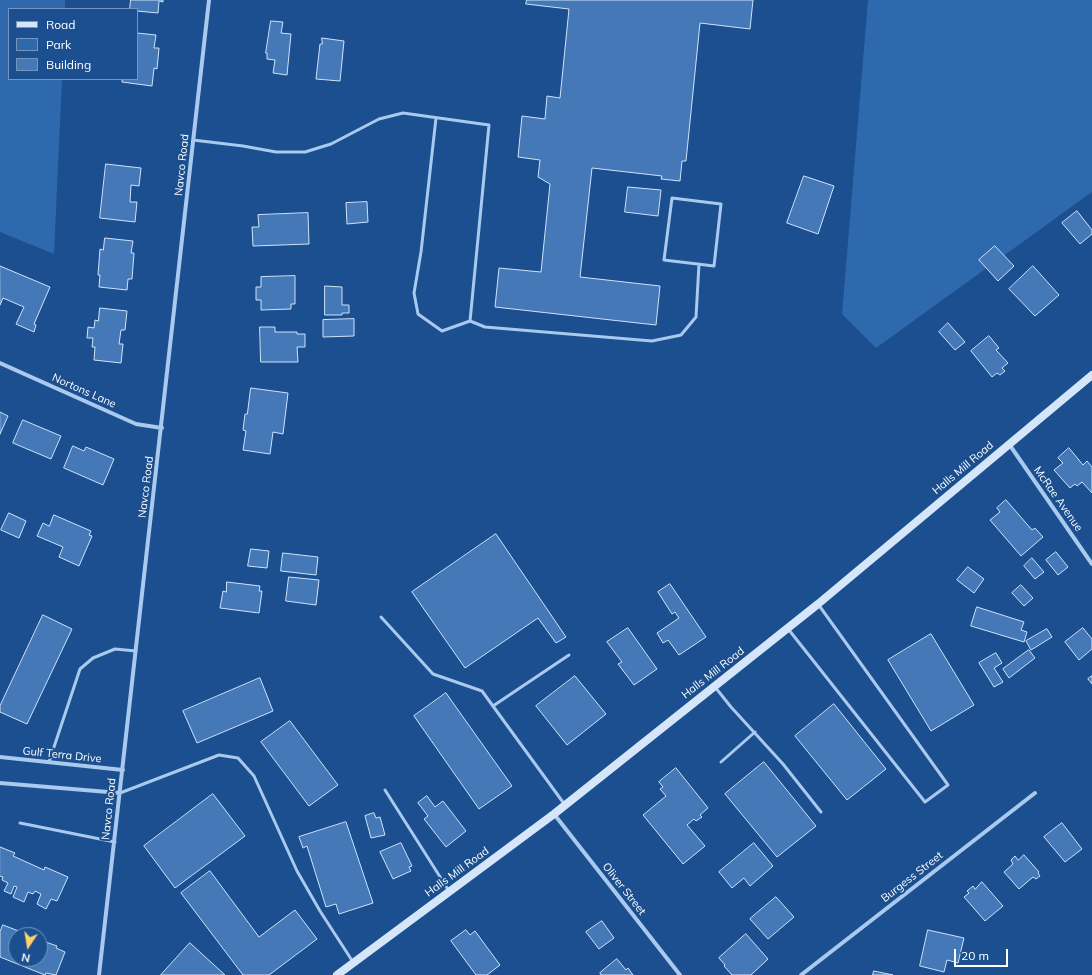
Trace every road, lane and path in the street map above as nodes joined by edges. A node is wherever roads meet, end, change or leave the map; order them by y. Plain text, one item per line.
1 (209, 0) edge
2 (436, 118) junction
3 (193, 140) junction
4 (699, 264) junction
5 (470, 321) junction
6 (0, 364) edge
7 (1092, 375) edge
8 (162, 428) junction
9 (1009, 444) junction
10 (1092, 564) edge
11 (818, 604) junction
12 (380, 617) dead end
13 (787, 628) junction
14 (136, 651) junction
15 (569, 655) dead end
16 (714, 686) junction
17 (493, 706) junction
18 (755, 732) junction
19 (0, 757) edge
20 (49, 762) junction
21 (721, 762) dead end
22 (123, 770) junction
23 (0, 783) edge
24 (385, 790) dead end
25 (120, 793) junction
26 (1035, 793) dead end
27 (565, 806) junction
28 (821, 812) dead end
29 (554, 814) junction
30 (20, 823) dead end
31 (115, 842) junction
32 (449, 891) junction
33 (354, 963) junction
34 (100, 975) edge
35 (337, 975) edge
36 (680, 975) edge
37 (801, 975) edge

1 - 3 street, Navco Road
2 - 3 lane
2 - 5 lane
2 - 5 lane
3 - 8 street, Navco Road
4 - 4 lane
4 - 5 lane
6 - 8 street, Nortons Lane
7 - 9 street, Halls Mill Road
8 - 14 street, Navco Road
9 - 10 street, McRae Avenue
9 - 11 street, Halls Mill Road
11 - 13 street, Halls Mill Road
11 - 13 lane
12 - 17 lane
13 - 16 street, Halls Mill Road
14 - 20 lane
14 - 22 street, Navco Road
15 - 17 lane
16 - 18 lane
16 - 27 street, Halls Mill Road
17 - 27 lane
18 - 21 lane
18 - 28 lane
19 - 20 street, Gulf Terra Drive
20 - 22 street, Gulf Terra Drive
22 - 25 street, Navco Road
23 - 25 street
24 - 32 lane
25 - 31 street, Navco Road
25 - 33 lane
26 - 37 street, Burgess Street
27 - 29 street, Halls Mill Road
29 - 32 street, Halls Mill Road
29 - 36 street, Oliver Street
30 - 31 lane
31 - 34 street, Navco Road
32 - 33 street, Halls Mill Road
33 - 35 street, Halls Mill Road

